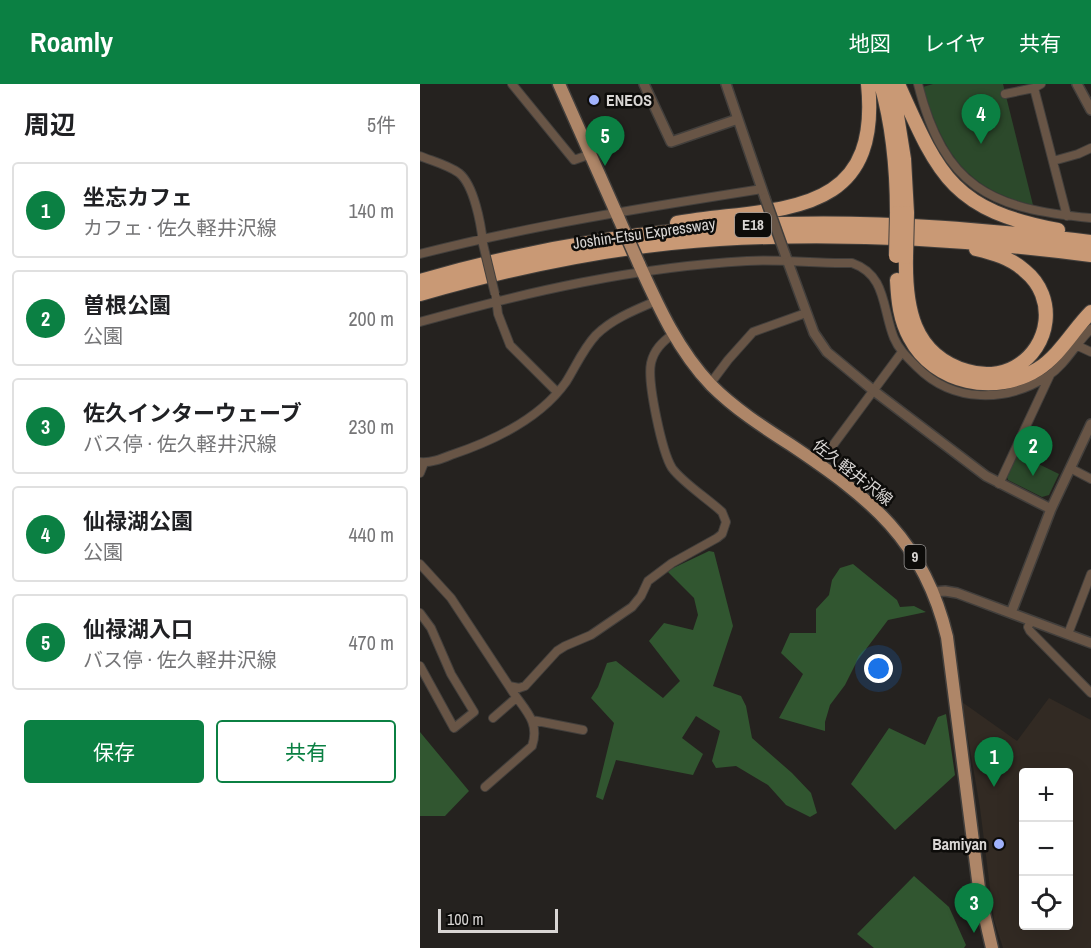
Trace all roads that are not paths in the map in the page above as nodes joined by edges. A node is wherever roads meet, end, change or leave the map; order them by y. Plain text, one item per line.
1 (512, 84) edge
2 (560, 84) edge
3 (644, 84) edge
4 (726, 84) edge
5 (868, 84) edge
6 (881, 84) edge
7 (892, 84) edge
8 (898, 84) edge
9 (918, 84) edge
10 (1077, 84) edge
11 (1038, 86) edge
12 (1005, 94) dead end
13 (1091, 110) edge
14 (738, 119) junction
15 (1091, 148) edge
16 (591, 154) junction
17 (420, 156) edge
18 (1053, 160) junction
19 (764, 193) junction
20 (902, 213) junction
21 (617, 215) junction
22 (1067, 216) junction
23 (1091, 218) edge
24 (786, 236) junction
25 (1091, 236) edge
26 (483, 241) junction
27 (1091, 242) edge
28 (575, 246) junction
29 (420, 254) edge
30 (1091, 255) edge
31 (901, 256) junction
32 (786, 258) junction
33 (641, 268) junction
34 (420, 281) edge
35 (420, 294) edge
36 (496, 297) junction
37 (656, 301) junction
38 (1091, 312) edge
39 (806, 313) junction
40 (420, 322) edge
41 (1091, 328) edge
42 (673, 334) junction
43 (1078, 346) junction
44 (902, 352) junction
45 (1091, 352) edge
46 (1050, 375) junction
47 (710, 384) junction
48 (873, 391) junction
49 (557, 392) junction
50 (1091, 424) edge
51 (422, 463) edge
52 (819, 464) junction
53 (1070, 468) junction
54 (420, 473) edge
55 (1091, 479) edge
56 (999, 484) junction
57 (1051, 509) junction
58 (420, 564) edge
59 (1091, 574) edge
60 (933, 592) junction
61 (420, 613) edge
62 (1011, 613) junction
63 (1030, 621) junction
64 (1068, 634) junction
65 (1091, 643) edge
66 (420, 666) edge
67 (509, 686) junction
68 (1091, 693) edge
69 (516, 698) junction
70 (493, 718) dead end
71 (532, 720) junction
72 (583, 730) dead end
73 (485, 787) dead end
74 (992, 948) edge

1 - 16 street
2 - 16 main road, 佐久軽井沢線 / 9
3 - 14 street
4 - 14 street
5 - 28 highway
6 - 20 highway
7 - 20 highway
8 - 25 highway
9 - 22 street
10 - 13 street
11 - 12 street
11 - 18 street
14 - 19 street
15 - 18 street
16 - 21 main road, 佐久軽井沢線 / 9
17 - 26 street
18 - 22 street
19 - 21 street
19 - 32 street, bridge
20 - 31 highway, bridge
21 - 26 street
21 - 33 main road, 佐久軽井沢線 / 9, bridge
22 - 23 street
24 - 30 highway, Joshin-Etsu Expressway / E18
24 - 31 highway
24 - 35 highway, Joshin-Etsu Expressway / E18
26 - 29 street
26 - 36 street, bridge
27 - 28 highway, Joshin-Etsu Expressway / E18
28 - 34 highway, Joshin-Etsu Expressway / E18
31 - 38 highway
32 - 33 street
32 - 39 street
32 - 44 street
33 - 36 street
33 - 37 main road, 佐久軽井沢線 / 9
36 - 40 street
36 - 49 street
37 - 42 main road, 佐久軽井沢線 / 9
37 - 49 street
39 - 47 street
39 - 48 street
41 - 43 street
42 - 47 main road, 佐久軽井沢線 / 9
42 - 67 street
43 - 45 street
43 - 46 street
44 - 46 street
44 - 48 street
46 - 56 street
47 - 52 main road, 佐久軽井沢線 / 9
48 - 52 street
48 - 56 street
49 - 51 street
50 - 53 street
51 - 54 street
52 - 60 main road, 佐久軽井沢線 / 9
53 - 55 street
53 - 57 street
56 - 57 street
57 - 62 street
58 - 67 street
59 - 64 street
60 - 62 street
60 - 74 main road, 佐久軽井沢線 / 9
61 - 66 street
62 - 63 street
63 - 64 street
63 - 68 street
64 - 65 street
67 - 69 street
69 - 70 street
69 - 71 street
71 - 72 street
71 - 73 street

